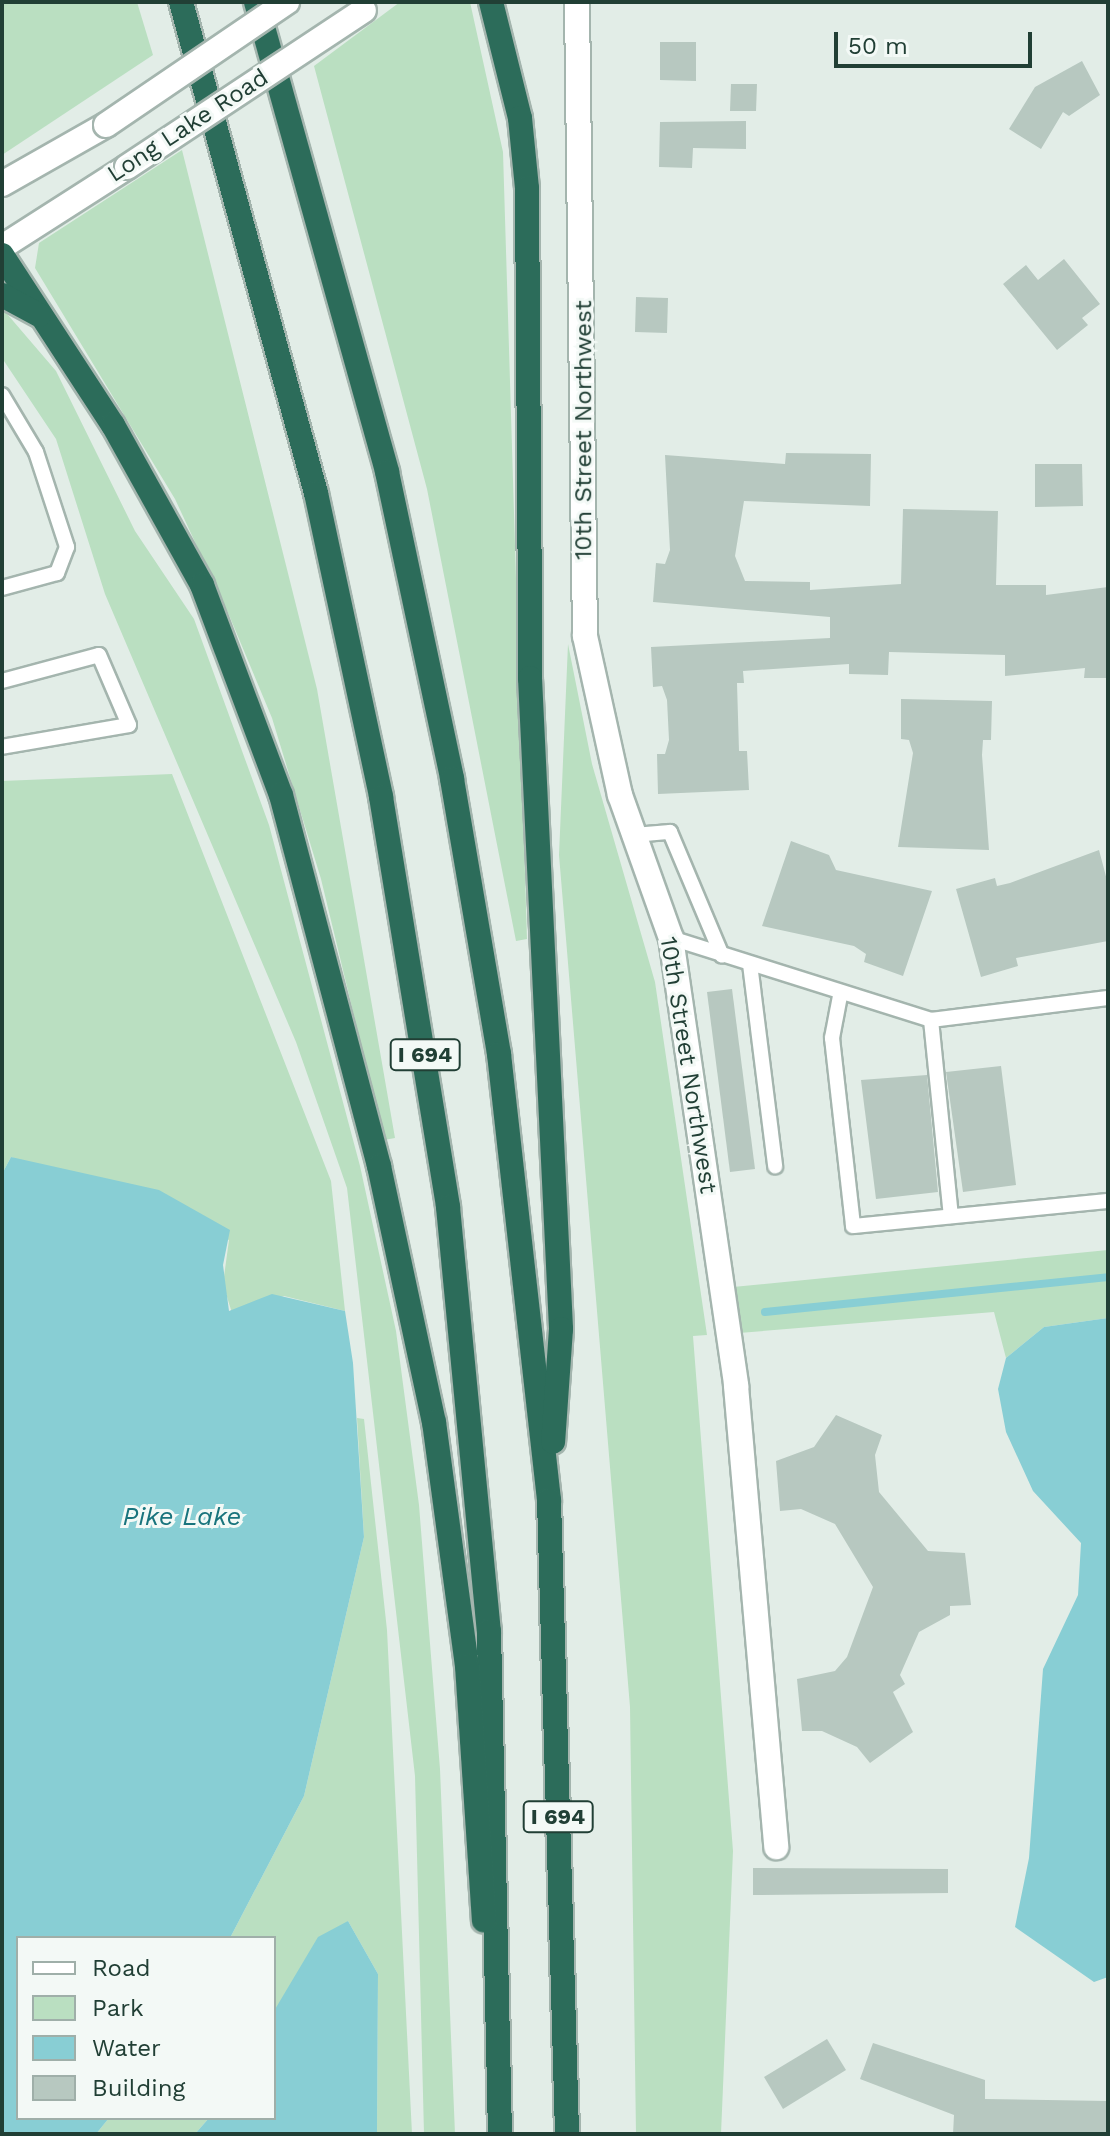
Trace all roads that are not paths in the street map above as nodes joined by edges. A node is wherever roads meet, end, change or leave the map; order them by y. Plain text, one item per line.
1 (181, 2) edge
2 (256, 2) edge
3 (287, 2) edge
4 (491, 2) edge
5 (509, 2) edge
6 (577, 2) edge
7 (368, 6) edge
8 (512, 79) junction
9 (2, 184) edge
10 (2, 247) edge
11 (2, 255) edge
12 (2, 295) edge
13 (41, 316) junction
14 (2, 395) edge
15 (3, 586) edge
16 (2, 681) edge
17 (2, 747) edge
18 (634, 835) junction
19 (671, 938) junction
20 (722, 956) junction
21 (750, 964) junction
22 (840, 996) junction
23 (1108, 998) edge
24 (931, 1020) junction
25 (775, 1166) dead end
26 (1108, 1201) edge
27 (951, 1216) junction
28 (549, 1500) junction
29 (776, 1847) dead end
30 (498, 2134) edge
31 (567, 2134) edge

1 - 30 highway, I 694
2 - 28 highway, I 694
3 - 9 street, Long Lake Road, bridge
4 - 8 highway
5 - 8 highway
6 - 18 street, 10th Street Northwest
7 - 10 street, Long Lake Road, bridge
8 - 28 highway
11 - 13 highway
12 - 13 highway
13 - 30 highway
14 - 15 lane
16 - 17 lane
18 - 19 street, 10th Street Northwest
18 - 20 lane
19 - 20 lane
19 - 29 street, 10th Street Northwest
20 - 21 lane
21 - 22 lane
21 - 25 lane
22 - 24 lane
22 - 27 lane
23 - 24 lane
24 - 27 lane
26 - 27 lane
28 - 31 highway, I 694

